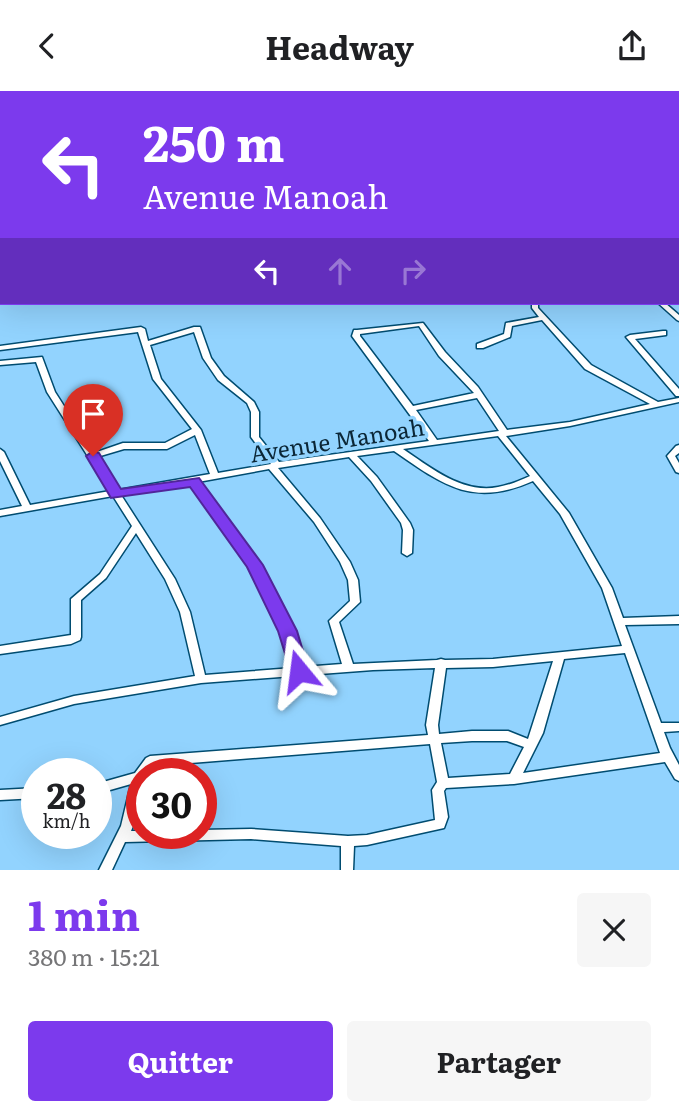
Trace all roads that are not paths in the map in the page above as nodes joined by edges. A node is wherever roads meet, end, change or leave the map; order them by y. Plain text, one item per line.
1 (536, 305) edge
2 (663, 305) edge
3 (543, 318) junction
4 (679, 319) edge
5 (663, 333) dead end
6 (145, 344) junction
7 (480, 346) dead end
8 (0, 348) edge
9 (0, 363) edge
10 (679, 394) edge
11 (478, 395) junction
12 (679, 400) edge
13 (657, 405) junction
14 (412, 409) junction
15 (197, 430) junction
16 (503, 435) junction
17 (435, 443) junction
18 (396, 448) junction
19 (679, 448) edge
20 (0, 452) edge
21 (351, 454) junction
22 (93, 456) junction
23 (274, 466) junction
24 (679, 470) edge
25 (215, 477) junction
26 (535, 477) junction
27 (194, 482) junction
28 (116, 494) junction
29 (27, 508) junction
30 (0, 513) edge
31 (135, 528) junction
32 (407, 553) dead end
33 (679, 620) edge
34 (620, 622) junction
35 (628, 649) junction
36 (0, 650) edge
37 (560, 656) junction
38 (441, 663) junction
39 (349, 668) junction
40 (299, 671) junction
41 (201, 679) junction
42 (0, 721) edge
43 (657, 727) junction
44 (679, 727) edge
45 (433, 738) junction
46 (533, 745) junction
47 (667, 757) junction
48 (171, 758) edge
49 (679, 776) edge
50 (514, 779) junction
51 (443, 783) junction
52 (21, 794) edge
53 (0, 795) edge
54 (126, 826) edge
55 (123, 837) junction
56 (348, 841) junction
57 (105, 870) edge
58 (347, 870) edge

1 - 3 street
2 - 4 street
3 - 7 street
3 - 13 street
5 - 10 street
6 - 8 street
6 - 15 street
6 - 23 street
9 - 22 street
11 - 14 street
11 - 14 street
11 - 16 street
12 - 13 street, Avenue Manoah
13 - 16 street, Avenue Manoah
14 - 17 street
15 - 22 street
15 - 25 street
16 - 17 street, Avenue Manoah
16 - 26 street
17 - 18 street, Avenue Manoah
18 - 21 street, Avenue Manoah
18 - 26 street
19 - 24 street
20 - 29 street
21 - 23 street, Avenue Manoah
21 - 32 street
22 - 28 street
23 - 25 street, Avenue Manoah
23 - 39 street
25 - 27 street, Avenue Manoah
26 - 34 street
27 - 28 street, Avenue Manoah
27 - 40 street
28 - 29 street, Avenue Manoah
28 - 31 street
29 - 30 street, Avenue Manoah
31 - 36 street
31 - 41 street
33 - 34 street
34 - 35 street
35 - 37 street
35 - 43 street
37 - 38 street
37 - 46 street
38 - 39 street
38 - 45 street
39 - 40 street
40 - 41 street
41 - 42 street
43 - 44 street
43 - 47 street
45 - 46 street
45 - 48 street
45 - 51 street
46 - 50 street
47 - 49 street
47 - 50 street
50 - 51 street
51 - 56 street
52 - 53 street
54 - 55 street
55 - 56 street
55 - 57 street
56 - 58 street

